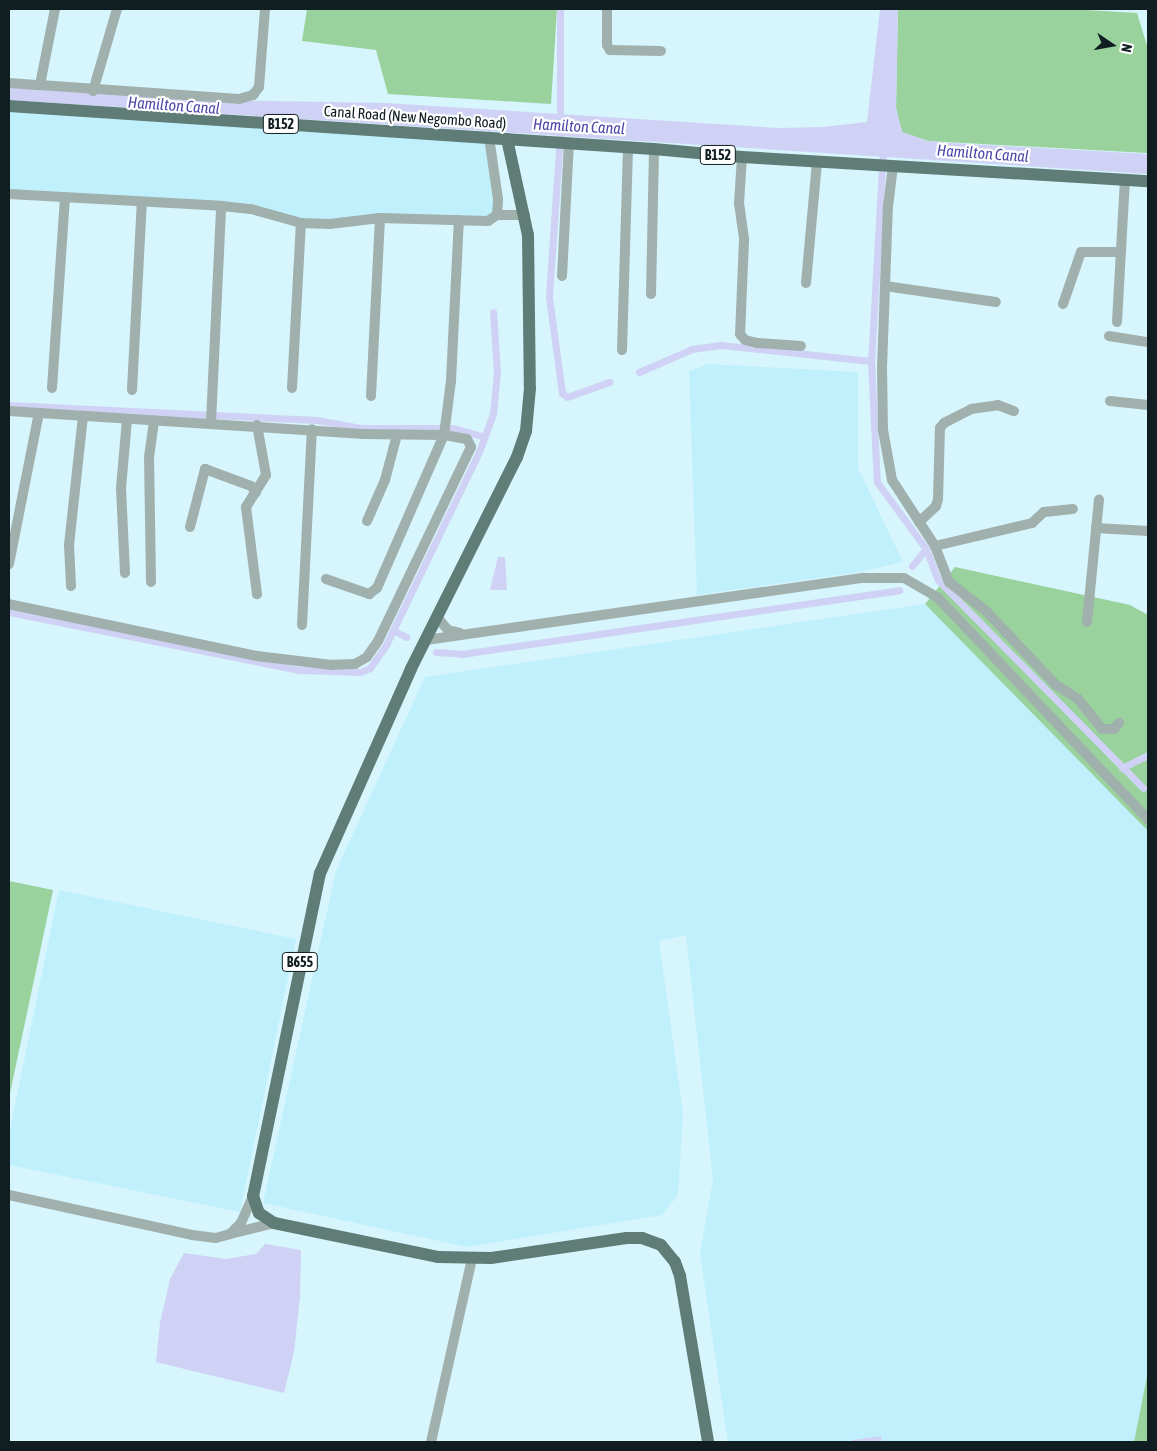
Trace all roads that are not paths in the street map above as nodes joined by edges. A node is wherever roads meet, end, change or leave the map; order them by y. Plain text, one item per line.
1 (55, 9) edge
2 (116, 9) edge
3 (265, 9) edge
4 (607, 9) edge
5 (661, 51) dead end
6 (9, 83) edge
7 (40, 85) junction
8 (93, 91) junction
9 (9, 106) edge
10 (490, 137) junction
11 (507, 139) junction
12 (568, 143) junction
13 (628, 147) junction
14 (654, 149) junction
15 (742, 157) junction
16 (817, 162) junction
17 (891, 166) junction
18 (1126, 180) junction
19 (1148, 181) edge
20 (9, 194) edge
21 (65, 197) junction
22 (142, 202) junction
23 (222, 206) junction
24 (525, 215) junction
25 (497, 216) junction
26 (380, 218) junction
27 (459, 220) junction
28 (301, 223) junction
29 (1120, 252) junction
30 (562, 276) dead end
31 (806, 283) dead end
32 (885, 286) junction
33 (651, 294) dead end
34 (996, 302) dead end
35 (1063, 304) dead end
36 (1117, 322) dead end
37 (1109, 336) dead end
38 (1148, 342) edge
39 (801, 346) dead end
40 (622, 350) dead end
41 (52, 388) dead end
42 (292, 388) dead end
43 (132, 390) dead end
44 (371, 396) dead end
45 (1110, 401) dead end
46 (1148, 405) edge
47 (9, 411) edge
48 (1014, 411) dead end
49 (39, 413) junction
50 (83, 417) junction
51 (211, 417) junction
52 (127, 419) junction
53 (154, 420) junction
54 (256, 424) junction
55 (312, 429) junction
56 (446, 430) junction
57 (397, 435) junction
58 (256, 492) junction
59 (1099, 500) dead end
60 (1073, 509) dead end
61 (367, 521) dead end
62 (920, 522) junction
63 (190, 527) dead end
64 (1096, 528) junction
65 (1148, 531) edge
66 (935, 546) junction
67 (9, 564) edge
68 (125, 574) dead end
69 (326, 579) dead end
70 (151, 582) dead end
71 (71, 586) dead end
72 (257, 594) dead end
73 (9, 604) edge
74 (437, 617) junction
75 (1087, 622) dead end
76 (302, 625) dead end
77 (463, 634) junction
78 (426, 640) junction
79 (1119, 723) dead end
80 (1148, 819) edge
81 (9, 1195) edge
82 (253, 1196) junction
83 (274, 1223) junction
84 (230, 1234) junction
85 (472, 1258) junction
86 (432, 1442) edge
87 (708, 1442) edge

1 - 7 street
2 - 8 street
3 - 8 street
4 - 5 street
6 - 7 street
7 - 8 street
9 - 10 main road, Canal Road (New Negombo Road) / B152
10 - 11 main road, Canal Road (New Negombo Road) / B152
10 - 25 street
11 - 12 main road, Canal Road (New Negombo Road) / B152
11 - 24 main road, B655
12 - 13 main road, Canal Road (New Negombo Road) / B152
12 - 30 street
13 - 14 main road, Canal Road (New Negombo Road) / B152
13 - 40 street
14 - 15 main road, Canal Road (New Negombo Road) / B152
14 - 33 street
15 - 16 main road, Canal Road (New Negombo Road) / B152
15 - 39 street
16 - 17 main road, Canal Road (New Negombo Road) / B152
16 - 31 street
17 - 18 main road, Canal Road (New Negombo Road) / B152
17 - 32 street
18 - 19 main road, Canal Road (New Negombo Road) / B152
18 - 29 street
20 - 21 street
21 - 22 street
21 - 41 street
22 - 23 street
22 - 43 street
23 - 28 street
23 - 51 street
24 - 25 street
24 - 74 main road, B655
25 - 27 street
26 - 27 street
26 - 28 street
26 - 44 street
27 - 56 street
28 - 42 street
29 - 35 street
29 - 36 street
32 - 34 street
32 - 62 street
37 - 38 street
45 - 46 street
47 - 49 street
48 - 62 street
49 - 50 street
49 - 67 street
50 - 52 street
50 - 71 street
51 - 53 street
51 - 54 street
52 - 53 street
52 - 68 street
53 - 70 street
54 - 55 street
54 - 58 street
55 - 57 street
55 - 76 street
56 - 57 street
56 - 69 street
56 - 73 street
57 - 61 street
58 - 63 street
58 - 72 street
59 - 64 street
60 - 66 street
62 - 66 street
64 - 65 street
64 - 75 street
66 - 79 street
74 - 77 street
74 - 78 main road, B655
77 - 78 street
77 - 80 street
78 - 82 main road, B655
81 - 84 street
82 - 83 main road
82 - 84 street
83 - 84 street
83 - 85 main road
85 - 86 street
85 - 87 main road

